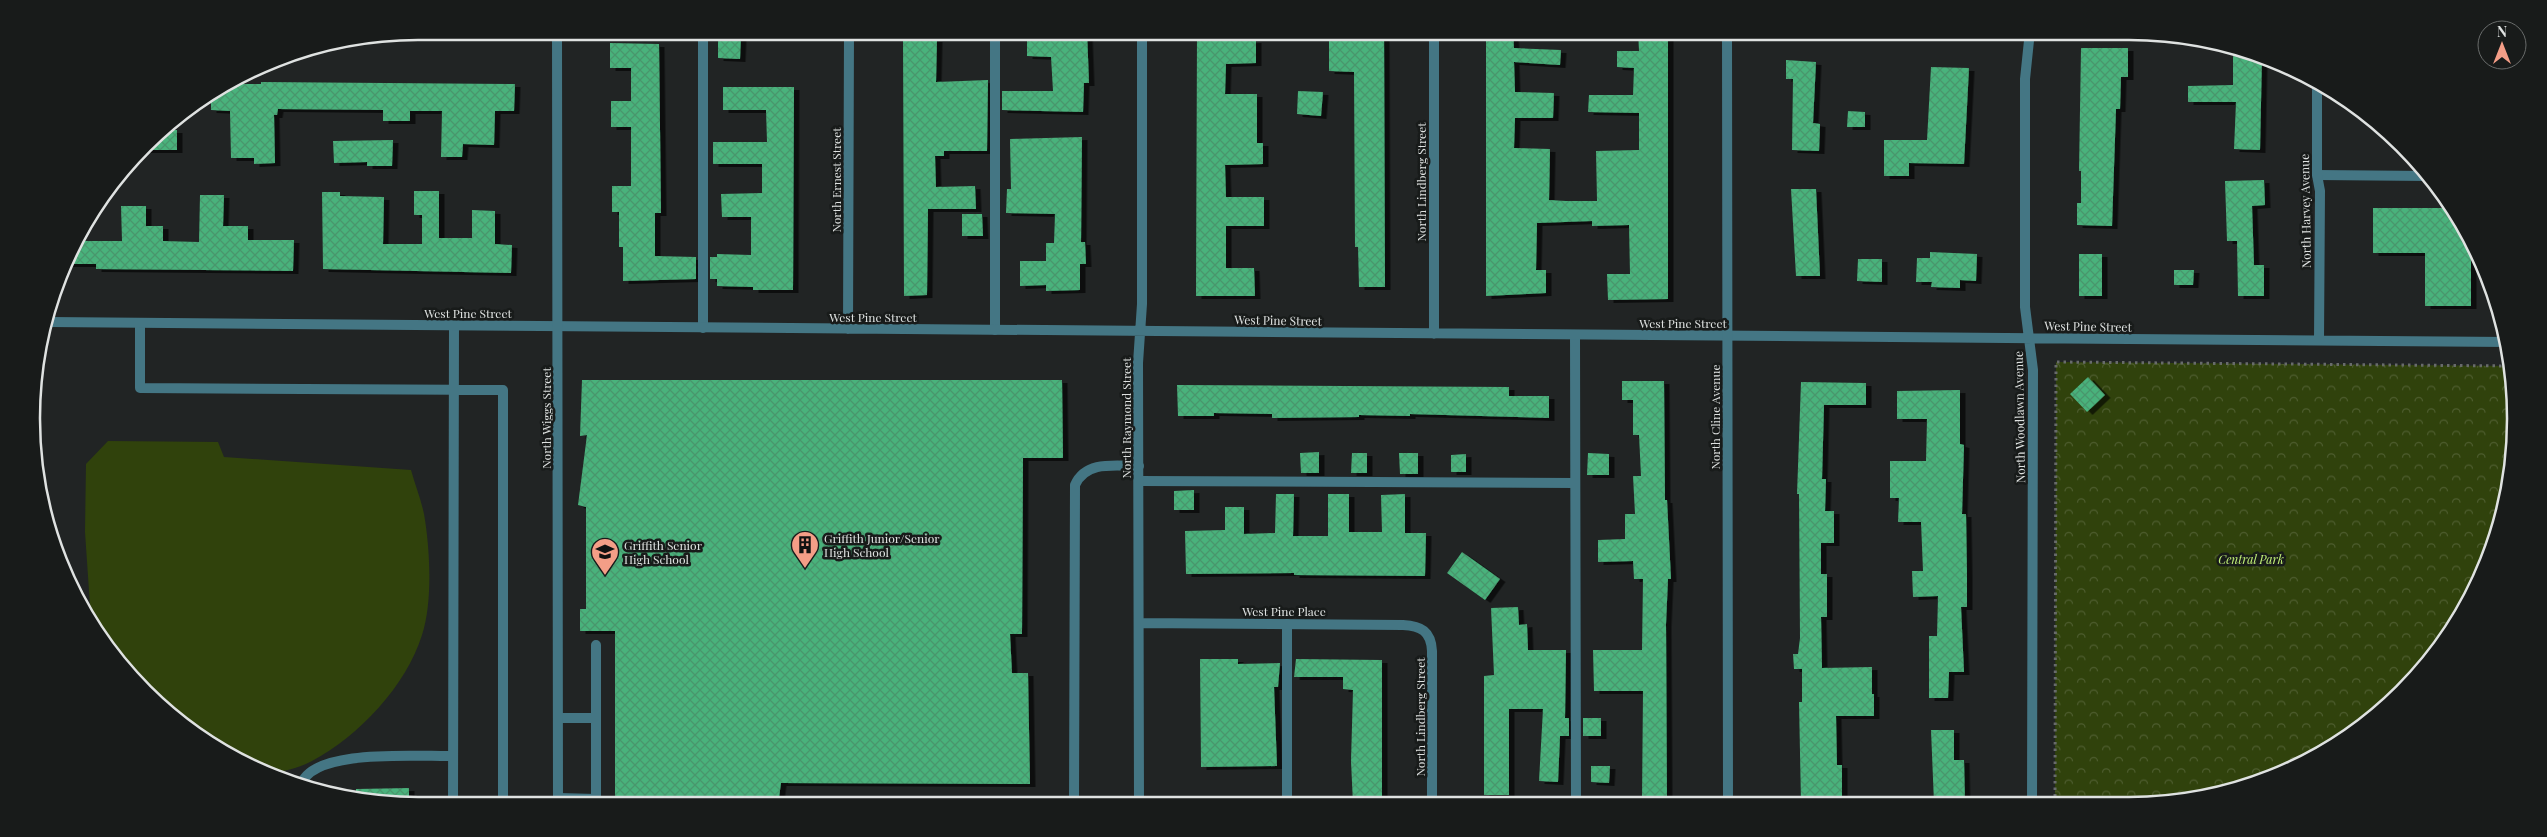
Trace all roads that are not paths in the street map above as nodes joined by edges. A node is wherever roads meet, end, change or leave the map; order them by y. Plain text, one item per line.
1 (557, 40) edge
2 (703, 40) edge
3 (849, 40) edge
4 (995, 40) edge
5 (1142, 40) edge
6 (1434, 40) edge
7 (1727, 40) edge
8 (2029, 40) edge
9 (2317, 90) edge
10 (2317, 175) junction
11 (2419, 176) edge
12 (53, 322) edge
13 (140, 323) junction
14 (454, 325) junction
15 (558, 327) junction
16 (703, 328) junction
17 (848, 329) junction
18 (995, 330) junction
19 (1140, 331) junction
20 (1434, 334) junction
21 (1575, 335) junction
22 (1727, 335) junction
23 (2029, 338) junction
24 (2318, 340) junction
25 (2499, 342) edge
26 (454, 390) junction
27 (1138, 466) junction
28 (1138, 481) junction
29 (1575, 483) junction
30 (1139, 623) junction
31 (1287, 624) junction
32 (1427, 632) joint
33 (596, 644) dead end
34 (558, 718) junction
35 (596, 718) junction
36 (453, 756) junction
37 (304, 779) edge
38 (453, 797) edge
39 (503, 797) edge
40 (558, 797) edge
41 (596, 797) edge
42 (1074, 797) edge
43 (1140, 797) edge
44 (1287, 797) edge
45 (1432, 797) edge
46 (1576, 797) edge
47 (1728, 797) edge
48 (2032, 797) edge

1 - 15 street, North Wiggs Street
2 - 16 street
3 - 17 street, North Ernest Street
4 - 18 street
5 - 19 street, North Raymond Street
6 - 20 street, North Lindberg Street
7 - 22 street, North Cline Avenue
8 - 23 street, North Woodlawn Avenue
9 - 10 street, North Harvey Avenue
10 - 11 street
10 - 24 street, North Harvey Avenue
12 - 13 street, West Pine Street
13 - 14 street, West Pine Street
13 - 26 street
14 - 15 street, West Pine Street
14 - 26 street
15 - 16 street, West Pine Street
15 - 34 street, North Wiggs Street
16 - 17 street, West Pine Street
17 - 18 street, West Pine Street
18 - 19 street, West Pine Street
19 - 20 street, West Pine Street
19 - 27 street, North Raymond Street
20 - 21 street, West Pine Street
21 - 22 street, West Pine Street
21 - 29 street
22 - 23 street, West Pine Street
22 - 47 street, North Cline Avenue
23 - 24 street, West Pine Street
23 - 48 street, North Woodlawn Avenue
24 - 25 street, West Pine Street
26 - 36 street
26 - 39 street
27 - 28 street, North Raymond Street
27 - 42 street
28 - 29 street
28 - 30 street, North Raymond Street
29 - 46 street
30 - 31 street, West Pine Place
30 - 43 street, North Raymond Street
31 - 32 street, West Pine Place
31 - 44 street
32 - 45 street, North Lindberg Street
33 - 35 street
34 - 35 street
34 - 40 street, North Wiggs Street
35 - 41 street
36 - 37 street
36 - 38 street

